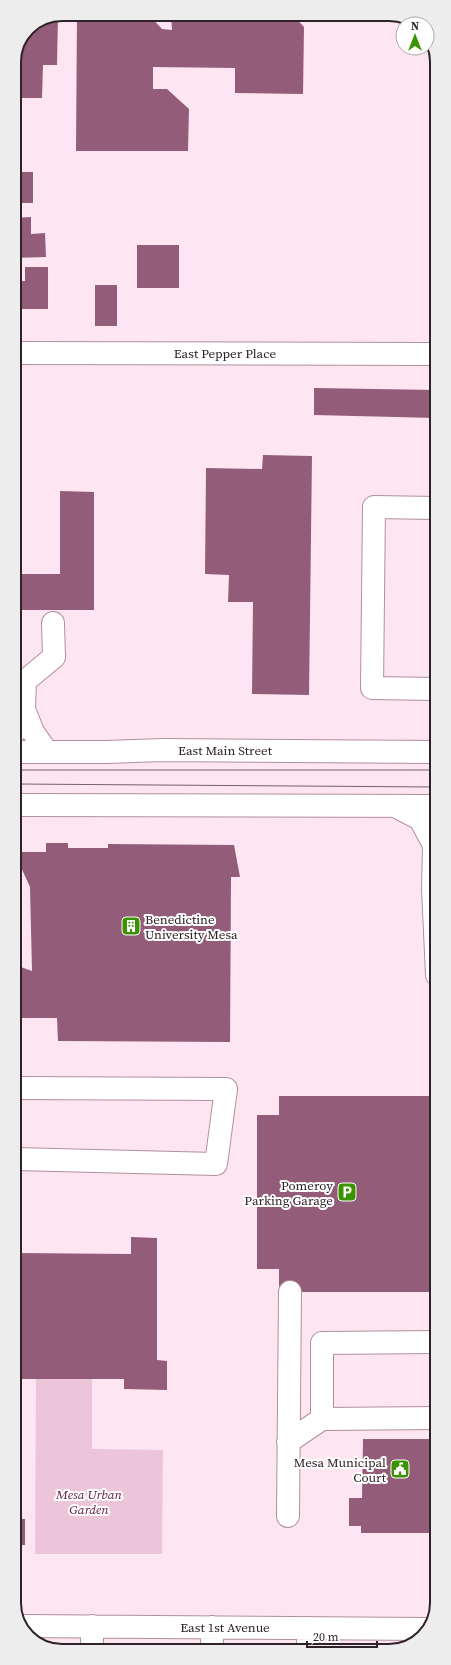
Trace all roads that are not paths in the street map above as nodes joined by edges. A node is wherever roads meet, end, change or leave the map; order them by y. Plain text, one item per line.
1 (21, 353) edge
2 (430, 354) edge
3 (430, 508) edge
4 (53, 623) dead end
5 (430, 689) edge
6 (21, 698) edge
7 (21, 752) edge
8 (47, 752) junction
9 (430, 752) edge
10 (21, 805) edge
11 (395, 806) junction
12 (430, 806) edge
13 (430, 834) edge
14 (21, 1088) edge
15 (21, 1159) edge
16 (290, 1292) dead end
17 (430, 1342) edge
18 (430, 1418) edge
19 (322, 1419) junction
20 (288, 1442) junction
21 (288, 1516) dead end
22 (28, 1626) edge
23 (92, 1626) junction
24 (212, 1627) junction
25 (308, 1628) junction
26 (421, 1629) edge
27 (92, 1644) edge
28 (212, 1644) edge
29 (308, 1644) edge

1 - 2 street, East Pepper Place
3 - 5 street
4 - 6 street
6 - 8 street
7 - 8 street, East Main Street
8 - 9 street, East Main Street
10 - 11 street
11 - 12 street
11 - 13 street
14 - 15 street
16 - 20 street
17 - 19 street
18 - 19 street
19 - 20 street
20 - 21 street
22 - 23 street, East 1st Avenue
23 - 24 street, East 1st Avenue
23 - 27 street
24 - 25 street, East 1st Avenue
24 - 28 street
25 - 26 street, East 1st Avenue
25 - 29 street

